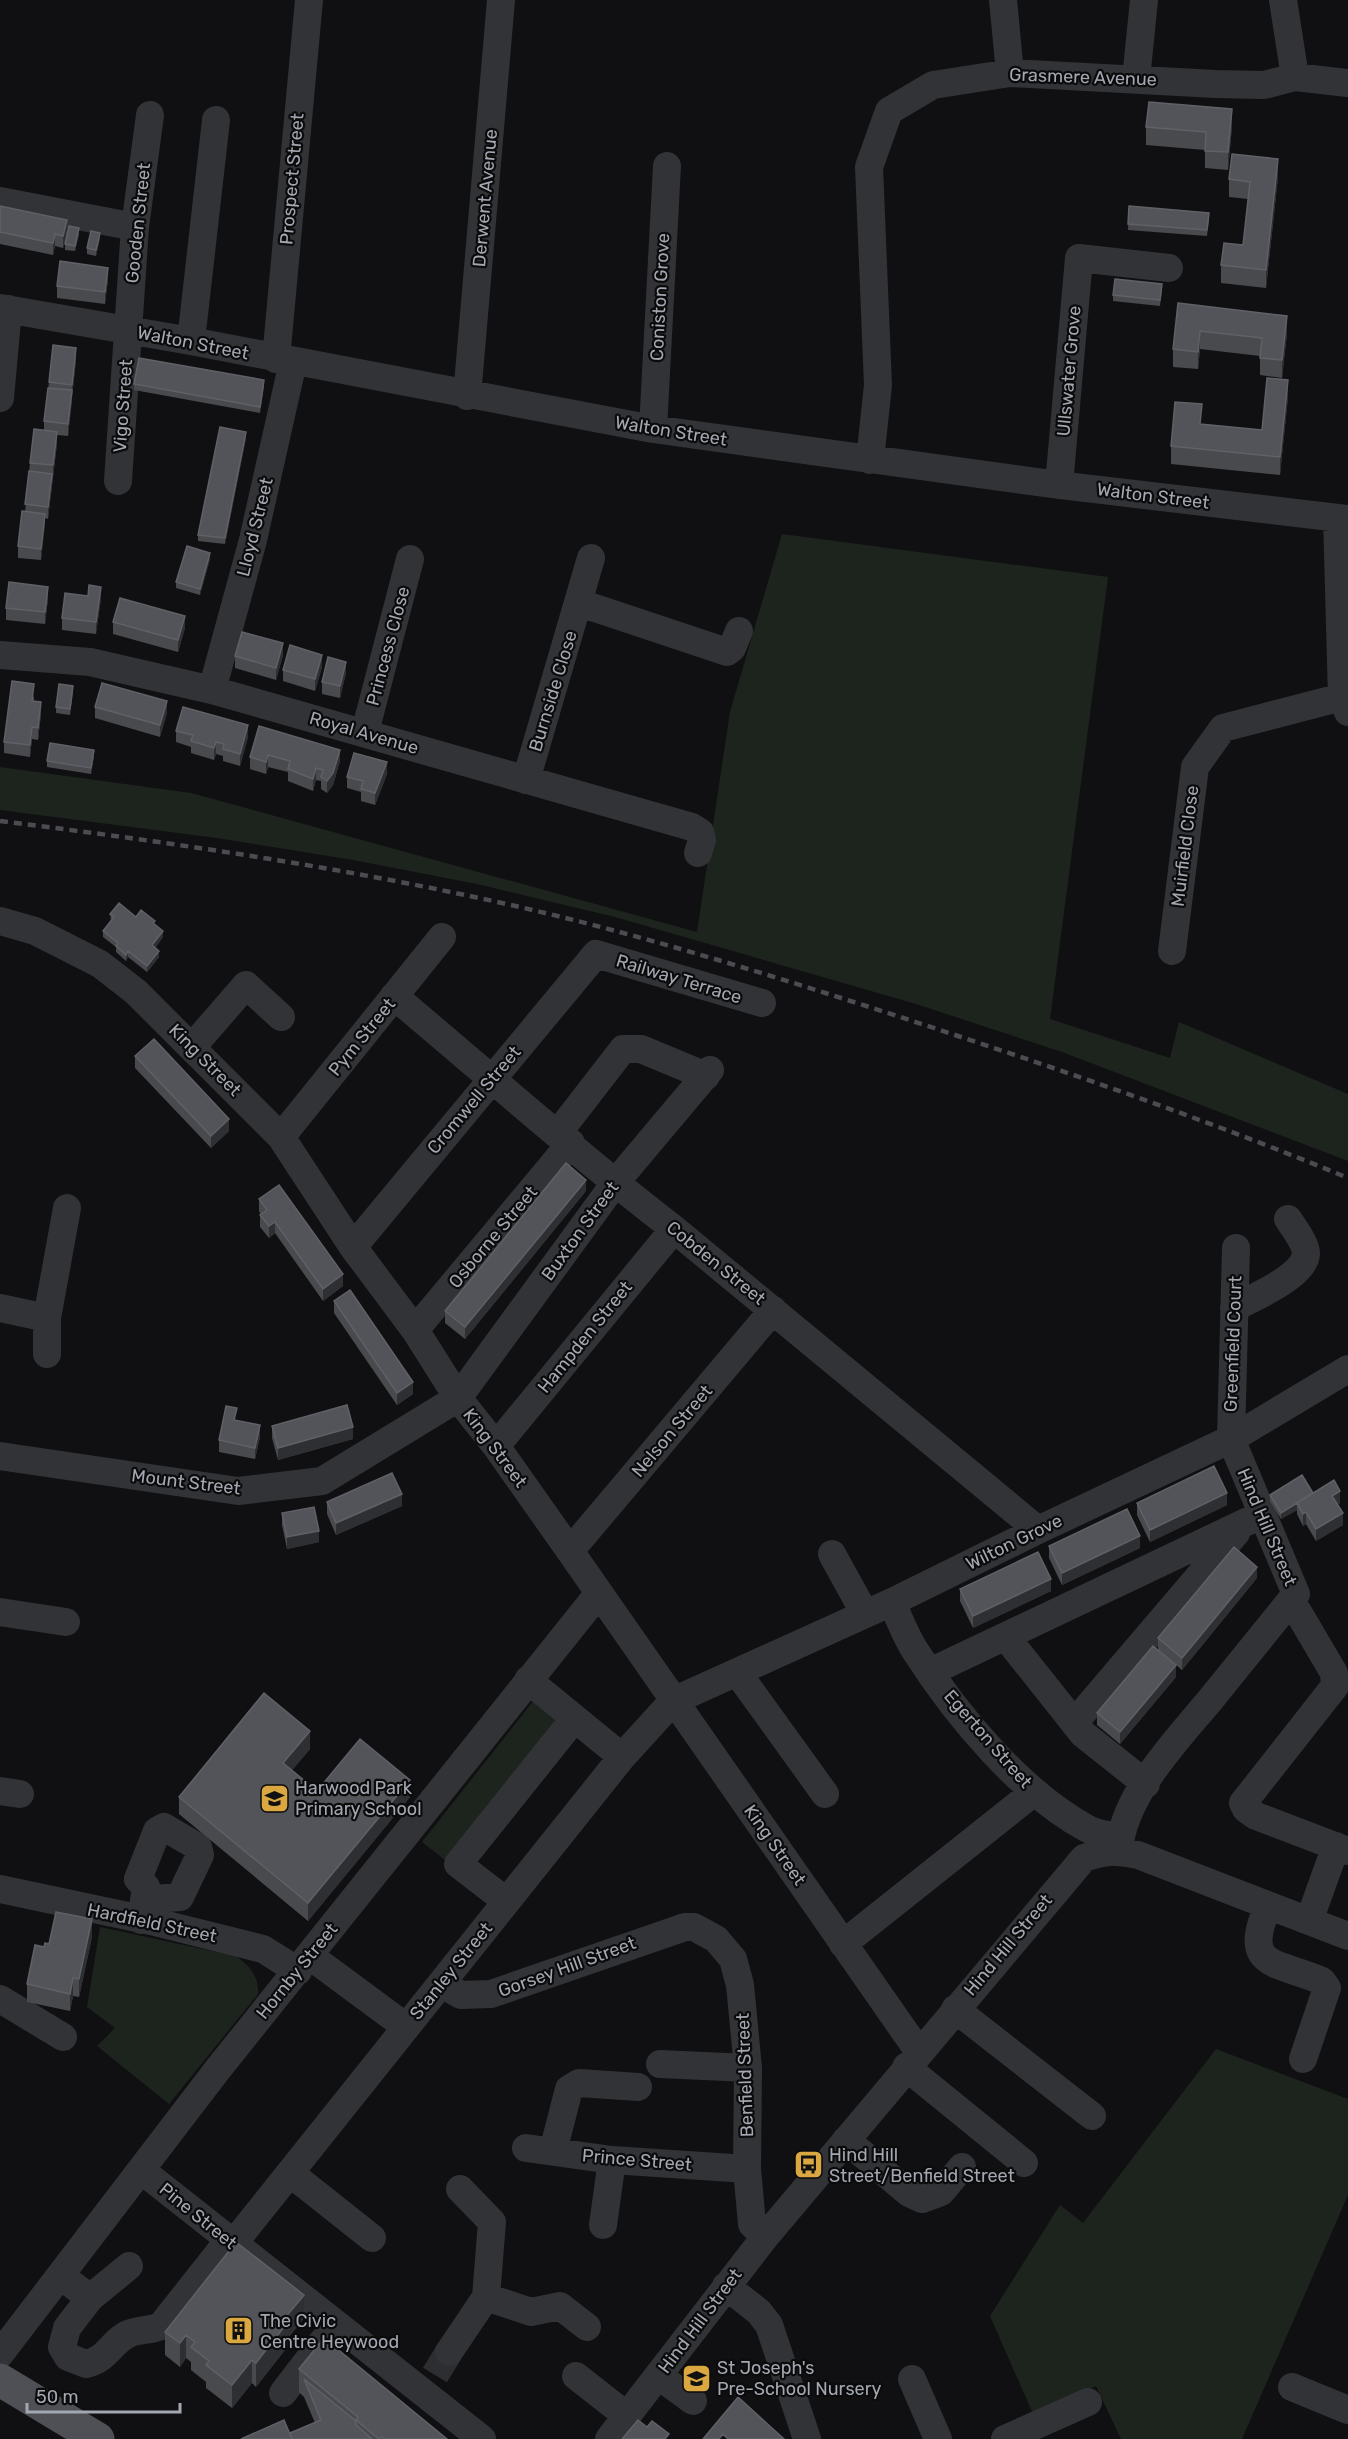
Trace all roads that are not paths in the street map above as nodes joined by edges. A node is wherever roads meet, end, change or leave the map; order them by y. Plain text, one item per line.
1 (309, 0) edge
2 (501, 0) edge
3 (1003, 0) edge
4 (1144, 0) edge
5 (1283, 0) edge
6 (1010, 73) junction
7 (1295, 77) junction
8 (1136, 79) junction
9 (1348, 83) edge
10 (150, 115) dead end
11 (216, 120) dead end
12 (667, 166) dead end
13 (0, 201) edge
14 (135, 227) junction
15 (1169, 268) dead end
16 (4, 309) edge
17 (128, 331) junction
18 (191, 341) junction
19 (284, 360) junction
20 (467, 396) junction
21 (0, 398) edge
22 (653, 429) junction
23 (870, 460) junction
24 (118, 481) dead end
25 (1059, 485) junction
26 (1342, 519) edge
27 (591, 558) dead end
28 (410, 559) dead end
29 (580, 603) junction
30 (739, 631) dead end
31 (0, 656) edge
32 (212, 690) junction
33 (1345, 704) edge
34 (365, 732) junction
35 (526, 780) junction
36 (698, 853) dead end
37 (0, 921) edge
38 (442, 937) dead end
39 (1172, 951) dead end
40 (596, 954) joint
41 (394, 996) junction
42 (762, 1003) dead end
43 (281, 1017) dead end
44 (192, 1047) junction
45 (708, 1073) joint
46 (492, 1078) junction
47 (281, 1137) junction
48 (565, 1138) junction
49 (615, 1183) junction
50 (67, 1208) dead end
51 (1288, 1219) dead end
52 (674, 1228) junction
53 (353, 1247) junction
54 (1236, 1248) dead end
55 (0, 1308) edge
56 (1234, 1308) junction
57 (773, 1310) junction
58 (47, 1318) junction
59 (415, 1330) junction
60 (47, 1354) dead end
61 (1348, 1369) edge
62 (458, 1398) junction
63 (1231, 1439) junction
64 (496, 1446) junction
65 (0, 1456) edge
66 (1252, 1520) junction
67 (1038, 1530) junction
68 (570, 1551) junction
69 (832, 1554) dead end
70 (598, 1593) junction
71 (1291, 1600) junction
72 (892, 1602) junction
73 (0, 1612) edge
74 (865, 1614) junction
75 (66, 1622) dead end
76 (1005, 1637) junction
77 (737, 1672) junction
78 (930, 1672) junction
79 (528, 1680) junction
80 (673, 1701) junction
81 (574, 1719) junction
82 (1074, 1723) junction
83 (622, 1757) junction
84 (1146, 1784) junction
85 (1034, 1792) junction
86 (825, 1794) dead end
87 (1119, 1844) junction
88 (1342, 1849) edge
89 (0, 1889) edge
90 (506, 1901) junction
91 (1268, 1906) junction
92 (1309, 1921) junction
93 (694, 1927) joint
94 (1348, 1936) edge
95 (843, 1944) junction
96 (304, 1964) junction
97 (441, 1983) junction
98 (0, 1999) edge
99 (955, 2009) junction
100 (406, 2027) junction
101 (63, 2037) dead end
102 (1303, 2059) dead end
103 (912, 2060) junction
104 (660, 2064) dead end
105 (748, 2067) junction
106 (638, 2087) dead end
107 (1092, 2116) dead end
108 (846, 2140) junction
109 (612, 2160) junction
110 (1024, 2163) dead end
111 (962, 2167) dead end
112 (747, 2169) junction
113 (141, 2170) junction
114 (290, 2173) junction
115 (460, 2189) dead end
116 (603, 2225) dead end
117 (372, 2238) dead end
118 (765, 2238) junction
119 (231, 2242) junction
120 (129, 2266) dead end
121 (61, 2276) junction
122 (726, 2286) junction
123 (486, 2297) junction
124 (90, 2298) junction
125 (335, 2325) junction
126 (587, 2327) dead end
127 (0, 2354) edge
128 (435, 2373) junction
129 (576, 2376) dead end
130 (659, 2376) junction
131 (0, 2379) edge
132 (912, 2379) dead end
133 (1292, 2387) dead end
134 (283, 2394) dead end
135 (693, 2401) dead end
136 (1088, 2402) dead end
137 (1348, 2410) edge
138 (627, 2416) junction
139 (98, 2439) edge
140 (482, 2439) edge
141 (609, 2439) edge
142 (807, 2439) edge
143 (938, 2439) edge
144 (1005, 2439) edge

1 - 19 street, Prospect Street
2 - 20 street, Derwent Avenue
3 - 6 street
4 - 8 street
5 - 7 street
6 - 8 street, Grasmere Avenue
6 - 23 street, Grasmere Avenue
7 - 8 street, Grasmere Avenue
7 - 9 street, Grasmere Avenue
10 - 14 street, Gooden Street
11 - 18 street
12 - 22 street, Coniston Grove
13 - 14 street
14 - 17 street, Gooden Street
15 - 25 street, Ullswater Grove
16 - 17 street, Walton Street
16 - 21 street
17 - 18 street, Walton Street
17 - 24 street, Vigo Street
18 - 19 street, Walton Street
19 - 20 street, Walton Street
19 - 32 street, Lloyd Street
20 - 22 street, Walton Street
22 - 23 street, Walton Street
23 - 25 street, Walton Street
25 - 26 street, Walton Street
26 - 33 street
27 - 29 street, Burnside Close
28 - 34 street, Princess Close
29 - 30 street
29 - 35 street, Burnside Close
31 - 32 street, Royal Avenue
32 - 34 street, Royal Avenue
33 - 39 street, Muirfield Close
34 - 35 street, Royal Avenue
35 - 36 street, Royal Avenue
37 - 44 street, King Street
38 - 41 street, Pym Street
40 - 42 street, Railway Terrace
40 - 46 street, Cromwell Street
41 - 46 street, Cobden Street
41 - 47 street, Pym Street
43 - 44 street
44 - 47 street, King Street
45 - 48 street, Osborne Street
45 - 49 street, Buxton Street
46 - 48 street, Cobden Street
46 - 53 street, Cromwell Street
47 - 53 street, King Street
48 - 49 street, Cobden Street
48 - 59 street, Osborne Street
49 - 52 street, Cobden Street
49 - 62 street, Buxton Street
50 - 58 street
51 - 56 street
52 - 57 street, Cobden Street
52 - 64 street, Hampden Street
53 - 59 street, King Street
54 - 56 street, Greenfield Court
55 - 58 street
56 - 63 street, Greenfield Court
57 - 67 street, Cobden Street
57 - 68 street, Nelson Street
58 - 60 street
59 - 62 street, King Street
61 - 63 street, Wilton Grove
62 - 64 street, King Street
62 - 65 street, Mount Street
63 - 66 street, Hind Hill Street
63 - 67 street, Wilton Grove
64 - 68 street, King Street
66 - 71 street, Hind Hill Street
66 - 76 street
66 - 82 street
67 - 72 street, Wilton Grove
68 - 70 street, King Street
69 - 74 street
70 - 79 street, Hornby Street
70 - 80 street, King Street
71 - 84 street, Hind Hill Street
71 - 88 street
72 - 74 street, Wilton Grove
72 - 78 street, Egerton Street
73 - 75 street
74 - 77 street, Wilton Grove
76 - 78 street
76 - 82 street
77 - 80 street, Wilton Grove
77 - 86 street
78 - 85 street, Egerton Street
79 - 81 street
79 - 96 street, Hornby Street
80 - 83 street, Stanley Street
80 - 95 street, King Street
81 - 83 street
81 - 90 street
82 - 84 street
83 - 90 street, Stanley Street
84 - 87 street, Hind Hill Street
85 - 87 street, Egerton Street
85 - 95 street
87 - 91 street, Egerton Street
87 - 99 street, Hind Hill Street
88 - 92 street
89 - 96 street, Hardfield Street
90 - 97 street, Stanley Street
91 - 92 street, Egerton Street
91 - 102 street
92 - 94 street, Egerton Street
93 - 97 street, Gorsey Hill Street
93 - 105 street, Benfield Street
95 - 103 street, King Street
96 - 100 street, Hardfield Street
96 - 113 street, Hornby Street
97 - 100 street, Stanley Street
98 - 101 street
99 - 103 street, Hind Hill Street
99 - 107 street
100 - 114 street, Stanley Street
103 - 108 street, Hind Hill Street
103 - 110 street, King Street
104 - 105 street
105 - 112 street, Benfield Street
106 - 109 street, Prince Street
108 - 111 street
108 - 118 street, Hind Hill Street
109 - 112 street, Prince Street
109 - 116 street
112 - 118 street, Benfield Street
113 - 119 street, Pine Street
113 - 121 street, Hornby Street
114 - 117 street
114 - 119 street, Stanley Street
115 - 123 street
118 - 122 street, Hind Hill Street
119 - 124 street, Stanley Street
119 - 125 street, Pine Street
120 - 124 street
121 - 124 street
121 - 127 street, Hornby Street
122 - 130 street, Hind Hill Street
122 - 142 street
123 - 126 street
123 - 128 street
125 - 128 street, Pine Street
125 - 134 street
128 - 140 street, Pine Street
129 - 138 street
130 - 135 street
130 - 138 street, Hind Hill Street
131 - 139 main road
132 - 143 street
133 - 137 street
136 - 144 street
138 - 141 street, Hind Hill Street

